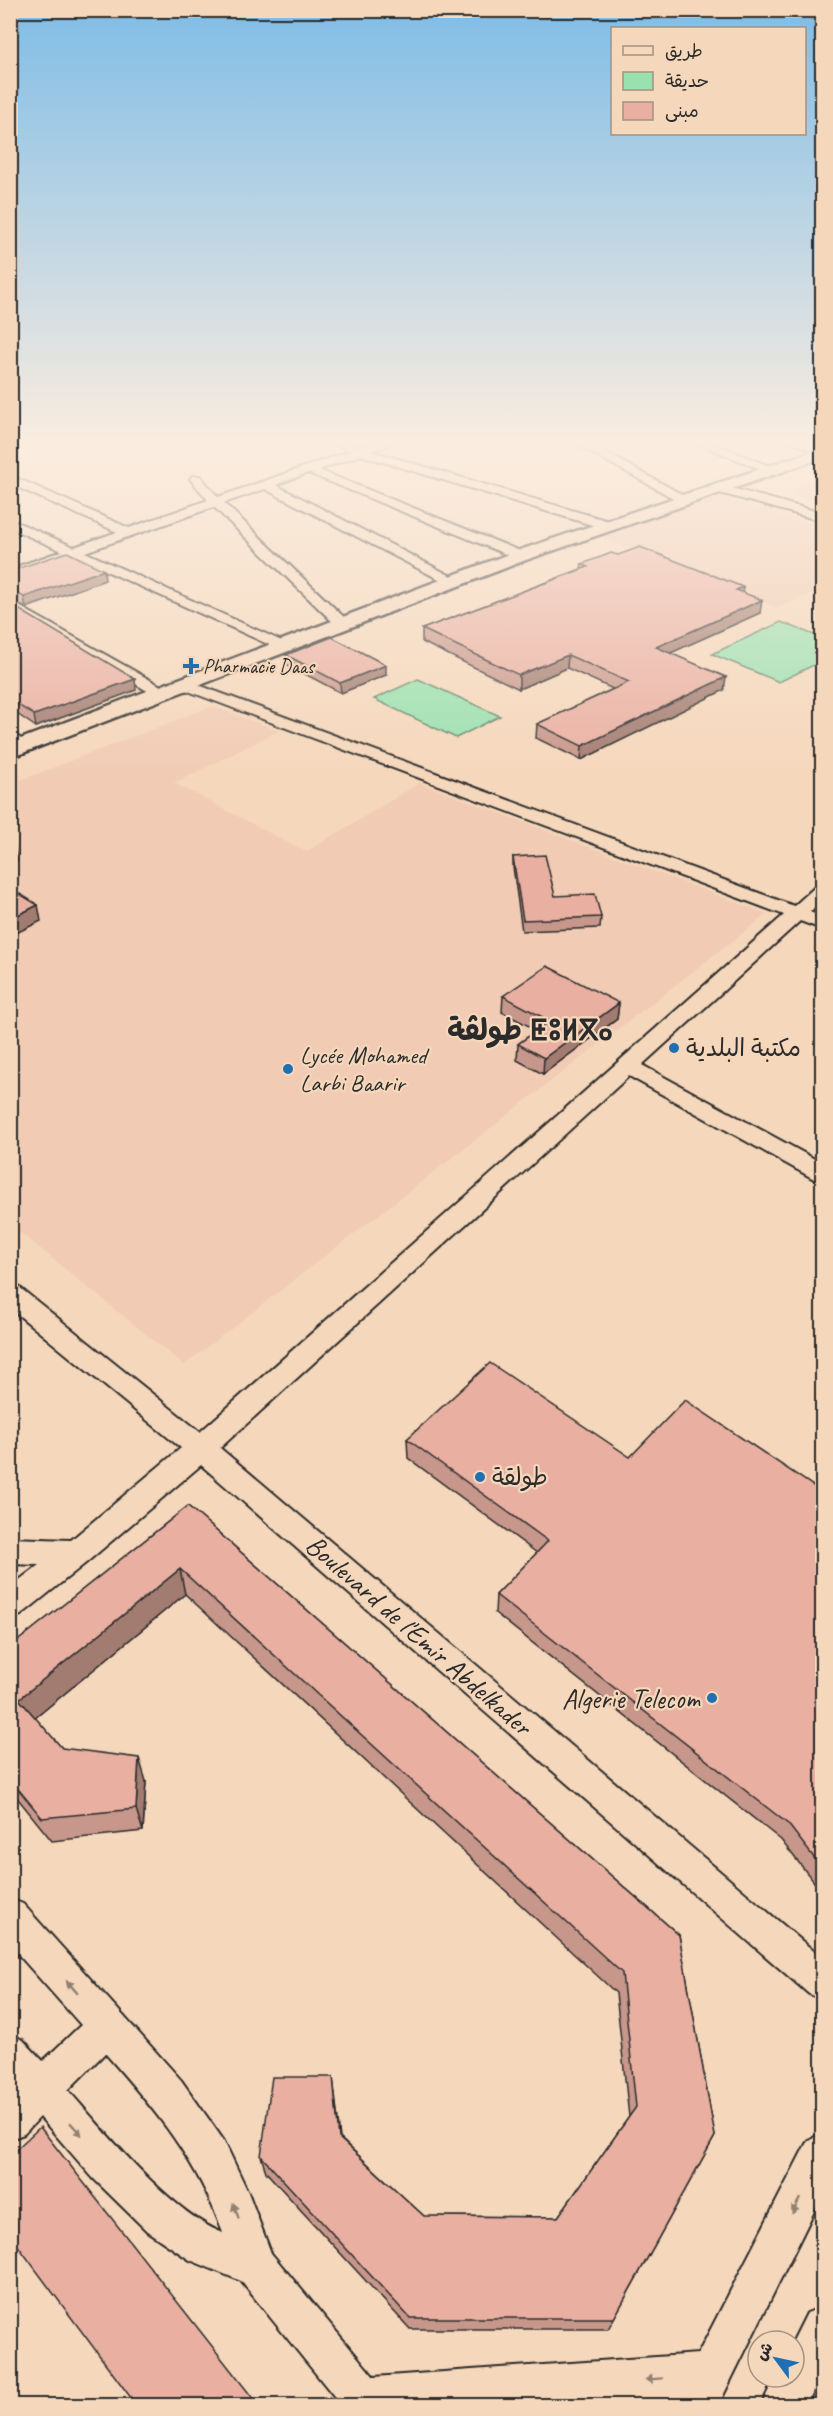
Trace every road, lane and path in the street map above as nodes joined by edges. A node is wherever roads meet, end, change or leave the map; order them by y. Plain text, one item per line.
1 (74, 553) joint
2 (269, 553) edge
3 (396, 553) edge
4 (512, 553) edge
5 (529, 553) edge
6 (520, 556) junction
7 (10, 574) edge
8 (452, 582) junction
9 (10, 605) edge
10 (342, 623) junction
11 (281, 646) junction
12 (184, 685) junction
13 (162, 693) junction
14 (14, 745) edge
15 (822, 891) edge
16 (798, 914) junction
17 (822, 923) edge
18 (627, 1066) junction
19 (822, 1173) edge
20 (10, 1294) edge
21 (201, 1448) junction
22 (10, 1551) edge
23 (77, 1553) junction
24 (10, 1605) edge
25 (10, 1917) edge
26 (822, 1981) edge
27 (106, 2026) junction
28 (10, 2053) edge
29 (41, 2090) junction
30 (10, 2120) edge
31 (822, 2154) edge
32 (255, 2266) junction
33 (822, 2328) edge
34 (703, 2390) edge
35 (367, 2402) edge
36 (783, 2406) edge

1 - 7 street
1 - 11 street
2 - 10 street
3 - 8 street
4 - 6 street
5 - 6 street
6 - 8 street
8 - 10 street
9 - 13 street
10 - 11 street
11 - 12 street
12 - 13 street
12 - 16 street
13 - 14 street
15 - 16 street
16 - 17 street
16 - 18 street
18 - 19 street
18 - 21 street
20 - 21 street, Boulevard de l'Emir Abdelkader
21 - 23 street
21 - 26 street, Boulevard de l'Emir Abdelkader
22 - 23 street
23 - 24 street
27 -> 25 street
27 - 29 street
32 -> 27 street
28 - 29 street
29 - 30 street
29 -> 32 street
31 -> 34 street
32 - 35 street
33 - 36 street
34 -> 35 street

